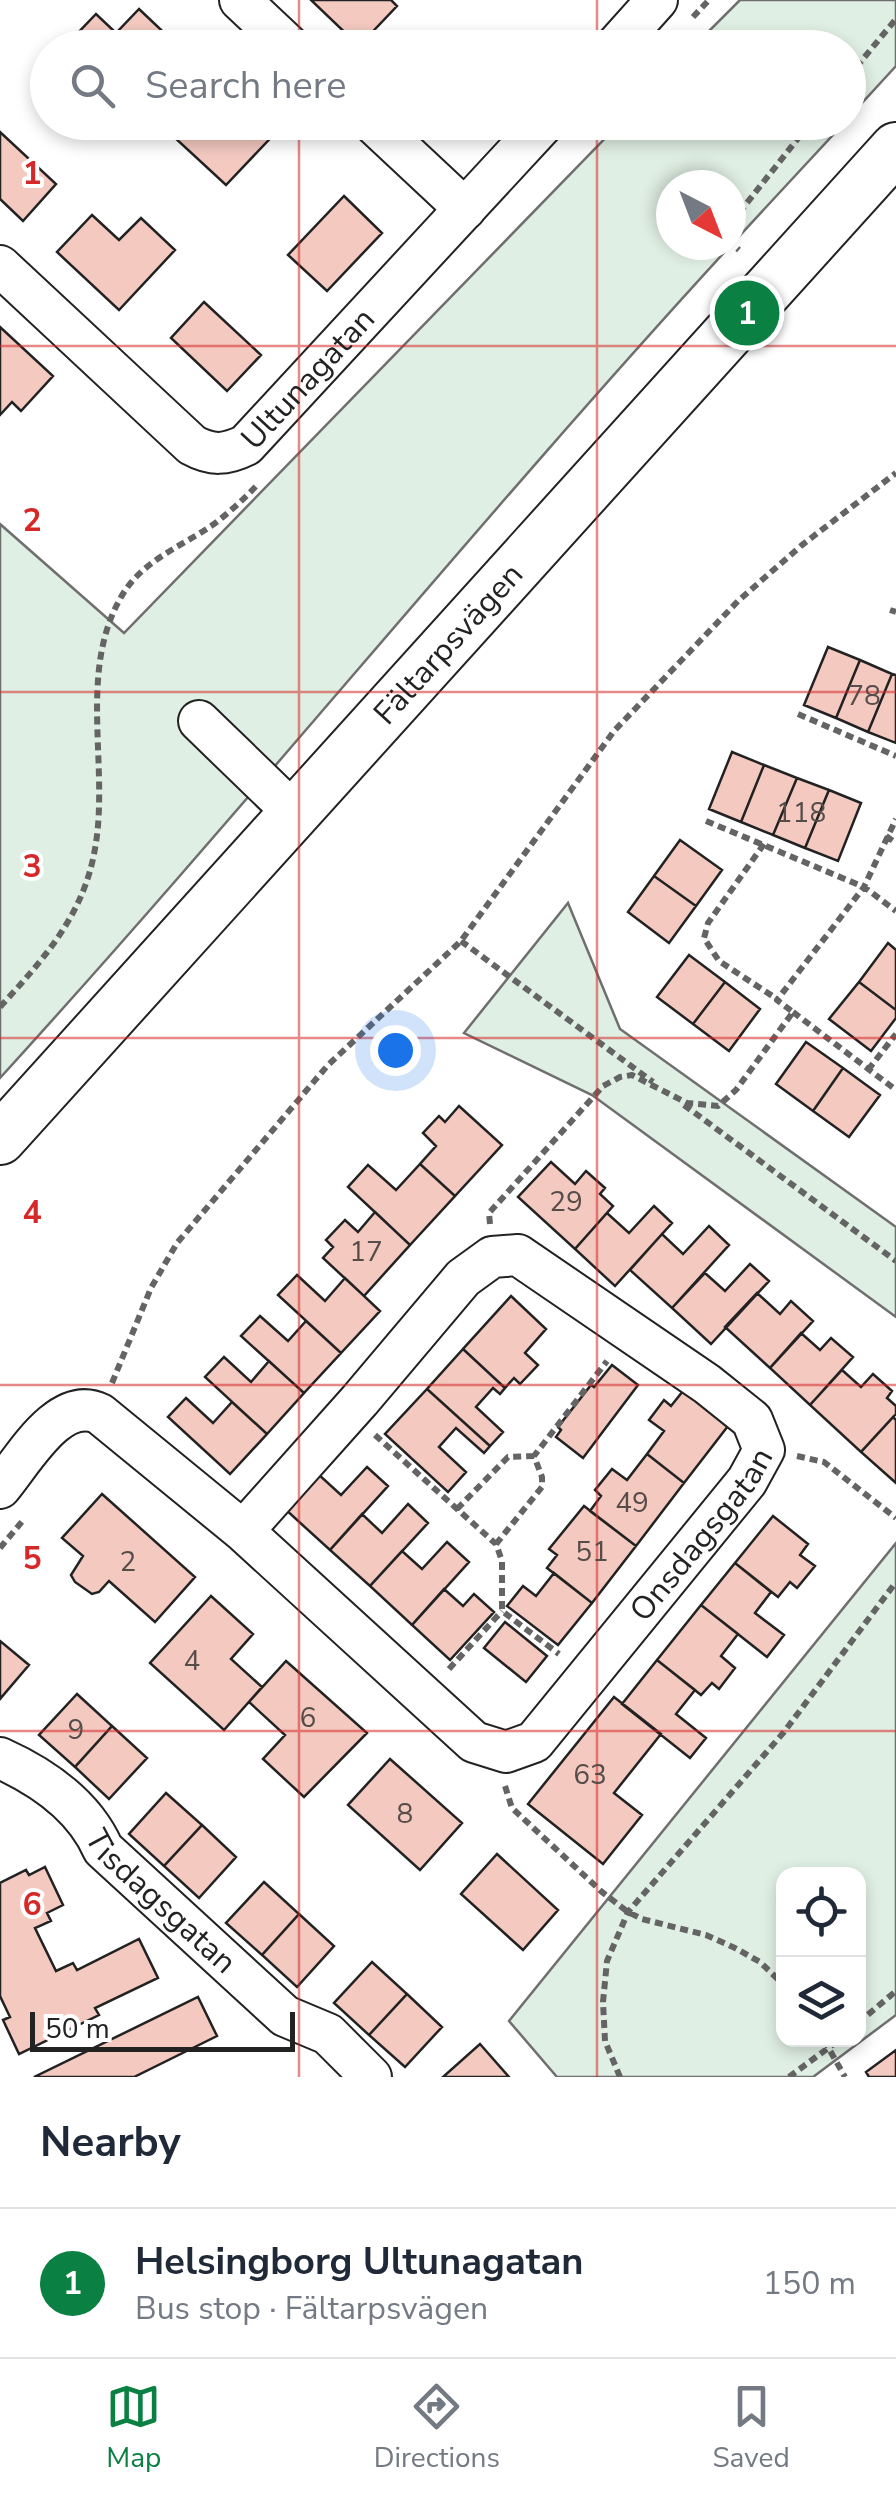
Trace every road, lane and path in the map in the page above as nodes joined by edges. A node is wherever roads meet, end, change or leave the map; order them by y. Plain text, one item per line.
1 (240, 0) edge
2 (658, 0) edge
3 (896, 19) edge
4 (272, 30) edge
5 (630, 30) edge
6 (866, 55) edge
7 (391, 140) edge
8 (552, 140) edge
9 (797, 140) edge
10 (896, 148) edge
11 (746, 204) edge
12 (465, 209) junction
13 (0, 266) edge
14 (896, 474) edge
15 (260, 481) dead end
16 (798, 714) dead end
17 (199, 721) dead end
18 (896, 756) edge
19 (294, 813) junction
20 (896, 819) edge
21 (706, 821) dead end
22 (886, 836) junction
23 (896, 843) edge
24 (764, 844) junction
25 (864, 886) junction
26 (896, 911) edge
27 (461, 941) junction
28 (777, 1000) junction
29 (0, 1007) edge
30 (793, 1012) junction
31 (896, 1034) edge
32 (868, 1070) junction
33 (896, 1090) edge
34 (670, 1094) junction
35 (0, 1139) edge
36 (492, 1258) junction
37 (896, 1261) edge
38 (629, 1332) junction
39 (350, 1412) junction
40 (100, 1414) junction
41 (764, 1450) junction
42 (534, 1456) junction
43 (17, 1498) edge
44 (457, 1509) junction
45 (896, 1518) edge
46 (243, 1531) junction
47 (496, 1544) junction
48 (0, 1548) edge
49 (896, 1582) edge
50 (502, 1611) junction
51 (588, 1676) junction
52 (424, 1697) junction
53 (506, 1752) junction
54 (0, 1758) edge
55 (628, 1912) junction
56 (776, 1977) edge
57 (896, 1991) edge
58 (866, 2016) edge
59 (828, 2048) joint
60 (371, 2077) edge
61 (620, 2077) edge
62 (789, 2077) edge
63 (846, 2077) edge

1 - 4 street
2 - 5 street
3 - 6 path
7 - 12 street
8 - 12 street, Ultunagatan
9 - 11 path
10 - 19 main road, Fältarpsvägen
12 - 13 street, Ultunagatan
14 - 27 path
15 - 29 path
16 - 18 path
17 - 19 street
19 - 35 main road, Fältarpsvägen
20 - 22 path
21 - 24 path
22 - 23 path
22 - 25 path
24 - 25 path
24 - 28 path
25 - 26 path
25 - 28 path
27 - 34 path
27 - 40 path
28 - 30 path
30 - 32 path
30 - 34 path
31 - 32 path
32 - 33 path
34 - 36 path
34 - 37 path
36 - 38 street, Onsdagsgatan
36 - 39 street
38 - 41 street, Onsdagsgatan
38 - 42 path
39 - 44 path
39 - 46 street
40 - 43 street
40 - 46 street
41 - 45 path
41 - 51 street, Onsdagsgatan
42 - 44 path
42 - 47 path
43 - 48 path
44 - 47 path
46 - 52 street
47 - 50 path
49 - 55 path
50 - 51 path
50 - 52 path
51 - 53 street, Onsdagsgatan
52 - 53 street
53 - 55 path
54 - 60 street, Tisdagsgatan
55 - 56 path
55 - 61 path
57 - 58 path
59 - 62 path
59 - 63 path

